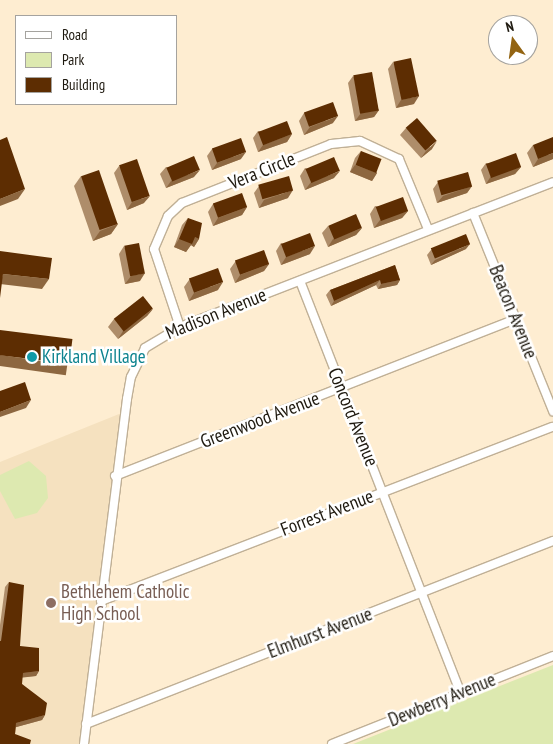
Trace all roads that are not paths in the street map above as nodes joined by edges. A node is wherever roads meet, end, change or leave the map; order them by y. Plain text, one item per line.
1 (553, 182) edge
2 (474, 212) junction
3 (428, 229) junction
4 (300, 280) junction
5 (515, 319) junction
6 (180, 327) junction
7 (342, 389) junction
8 (553, 410) edge
9 (553, 427) edge
10 (115, 476) junction
11 (383, 492) junction
12 (553, 541) edge
13 (422, 593) junction
14 (101, 602) junction
15 (553, 656) edge
16 (461, 693) junction
17 (86, 724) junction
18 (84, 744) edge
19 (332, 744) edge

1 - 2 street, Madison Avenue
2 - 3 street, Madison Avenue
2 - 5 street, Beacon Avenue
3 - 4 street, Madison Avenue
3 - 6 street, Vera Circle
4 - 6 street, Madison Avenue
4 - 7 street, Concord Avenue
5 - 7 street, Greenwood Avenue
5 - 8 street, Beacon Avenue
6 - 10 street, Madison Avenue
7 - 10 street, Greenwood Avenue
7 - 11 street, Concord Avenue
9 - 11 street, Forrest Avenue
10 - 14 street, Madison Avenue
11 - 13 street, Concord Avenue
11 - 14 street, Forrest Avenue
12 - 13 street, Elmhurst Avenue
13 - 16 street, Concord Avenue
13 - 17 street, Elmhurst Avenue
14 - 17 street, Madison Avenue
15 - 16 street, Dewberry Avenue
16 - 19 street, Dewberry Avenue
17 - 18 street, Madison Avenue

